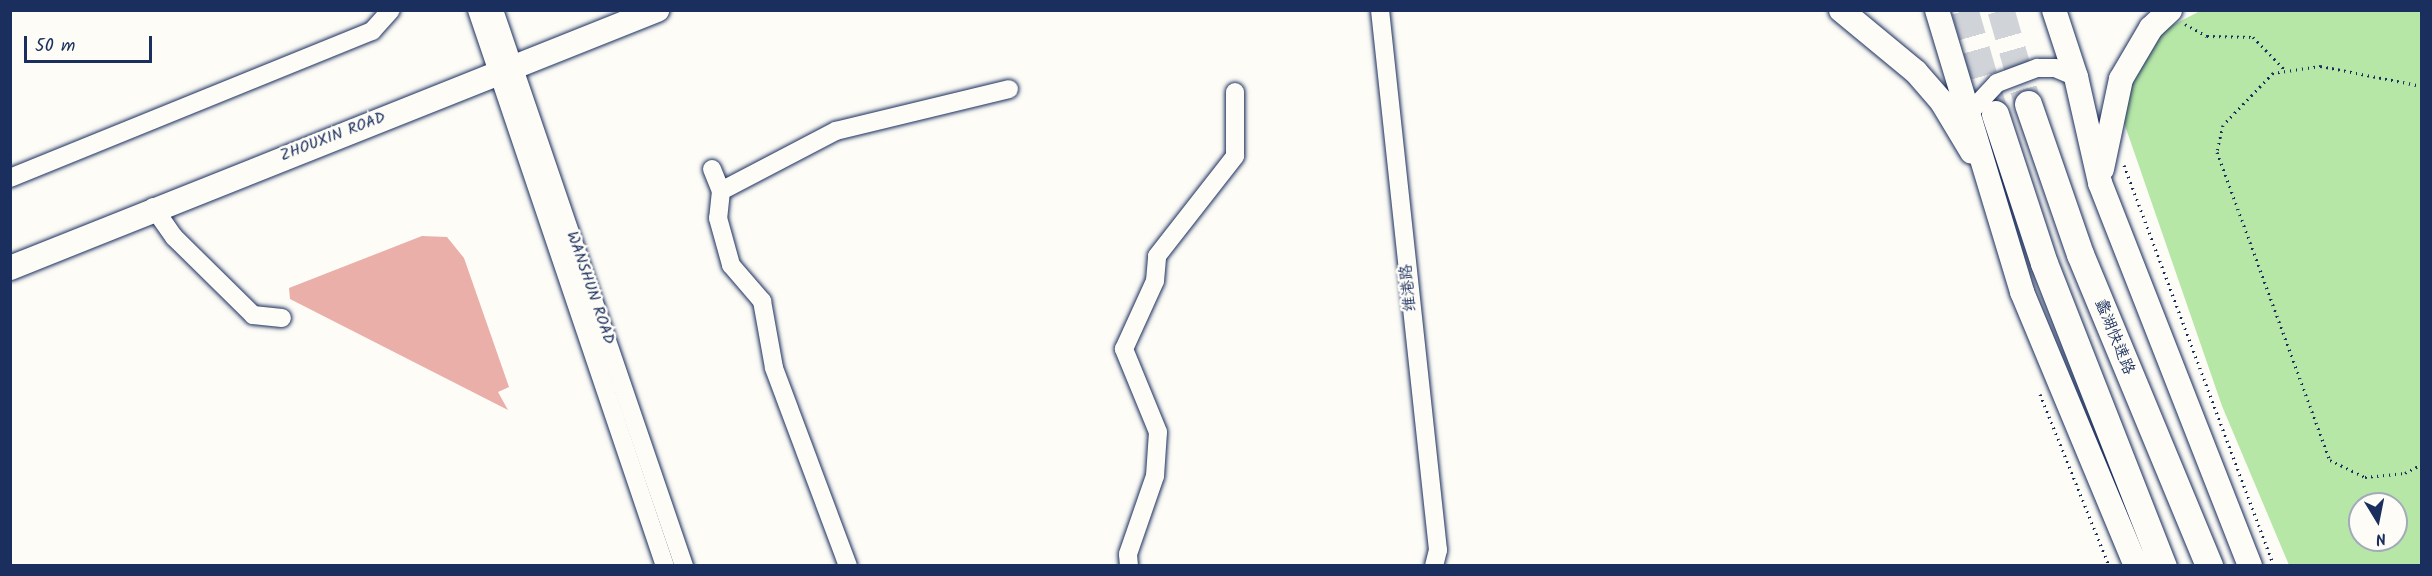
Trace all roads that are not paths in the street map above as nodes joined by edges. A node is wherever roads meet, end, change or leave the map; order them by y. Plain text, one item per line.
1 (391, 10) edge
2 (477, 10) edge
3 (495, 10) edge
4 (636, 10) edge
5 (657, 10) edge
6 (1371, 10) edge
7 (1380, 10) edge
8 (1841, 10) edge
9 (1937, 10) edge
10 (2054, 10) edge
11 (2175, 14) edge
12 (506, 67) junction
13 (2076, 77) junction
14 (1009, 89) dead end
15 (1235, 92) dead end
16 (2028, 104) tunnel mouth
17 (1983, 113) junction
18 (712, 170) dead end
19 (10, 178) edge
20 (2100, 183) junction
21 (1988, 187) junction
22 (721, 191) junction
23 (153, 207) junction
24 (10, 259) edge
25 (10, 268) edge
26 (282, 318) dead end
27 (2137, 564) edge
28 (665, 566) edge
29 (684, 566) edge
30 (848, 566) edge
31 (1129, 566) edge
32 (1425, 566) edge
33 (1434, 566) edge
34 (2163, 566) edge
35 (2209, 566) edge
36 (2250, 566) edge

1 - 19 street
2 - 12 street, WANSHUN ROAD
3 - 12 street, WANSHUN ROAD
4 - 12 main road, ZHOUXIN ROAD
5 - 12 main road, ZHOUXIN ROAD
6 - 32 street, 维港路
7 - 33 street, 维港路
8 - 21 main road
9 - 17 main road
10 - 13 main road
11 - 20 main road
12 - 23 main road, ZHOUXIN ROAD
12 - 24 main road, ZHOUXIN ROAD
12 - 28 street, WANSHUN ROAD
12 - 29 street, WANSHUN ROAD
13 - 17 street
13 - 20 main road
14 - 22 street
15 - 31 street
16 - 35 highway, 蠡湖快速路
17 - 21 main road
17 - 34 highway
18 - 22 street
20 - 36 main road
21 - 27 main road
22 - 30 street
23 - 25 main road, ZHOUXIN ROAD
23 - 26 street

